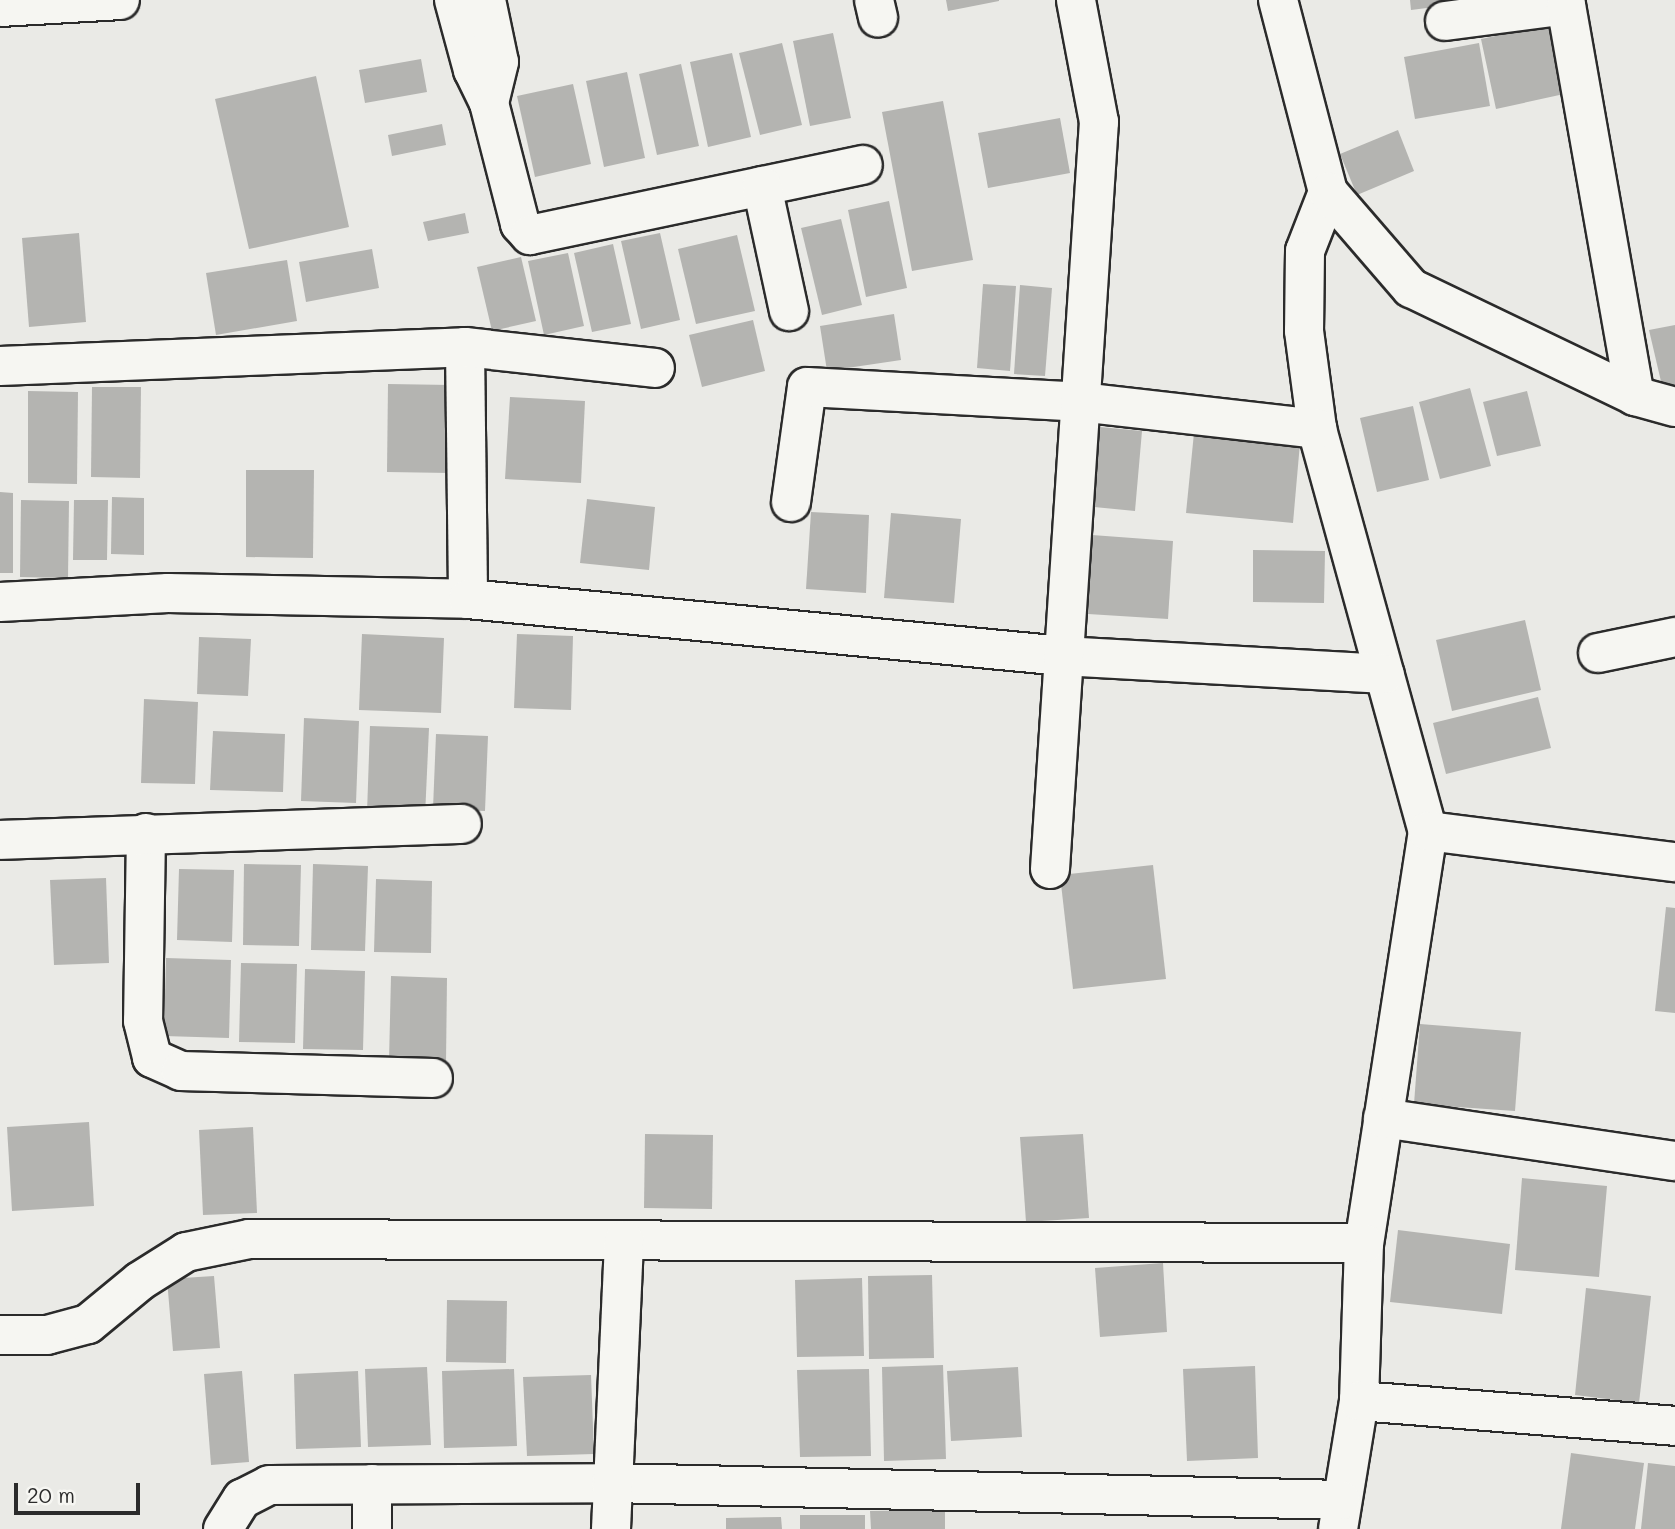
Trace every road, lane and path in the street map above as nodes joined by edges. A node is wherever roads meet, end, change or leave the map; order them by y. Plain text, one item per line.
1 (120, 0) edge
2 (454, 0) edge
3 (486, 0) edge
4 (1076, 0) edge
5 (1278, 0) edge
6 (0, 7) edge
7 (1445, 20) dead end
8 (489, 103) junction
9 (863, 165) dead end
10 (762, 186) junction
11 (1328, 192) junction
12 (789, 311) dead end
13 (466, 347) junction
14 (0, 366) edge
15 (655, 368) dead end
16 (1635, 396) junction
17 (1080, 402) junction
18 (1675, 407) edge
19 (1317, 429) junction
20 (791, 502) dead end
21 (468, 599) junction
22 (0, 602) edge
23 (1675, 637) edge
24 (1598, 653) dead end
25 (1063, 656) junction
26 (1384, 674) junction
27 (462, 824) dead end
28 (1428, 831) junction
29 (146, 833) junction
30 (0, 840) edge
31 (1675, 862) edge
32 (1050, 869) dead end
33 (433, 1078) dead end
34 (1383, 1118) junction
35 (1675, 1161) edge
36 (624, 1240) junction
37 (1364, 1243) junction
38 (0, 1335) edge
39 (1359, 1401) junction
40 (1675, 1426) edge
41 (611, 1483) junction
42 (372, 1484) junction
43 (1339, 1514) edge
44 (223, 1529) edge
45 (372, 1529) edge
46 (611, 1529) edge

1 - 6 street
2 - 8 street
3 - 8 street
4 - 17 street
5 - 11 street
7 - 16 street
8 - 10 street
9 - 10 street
10 - 12 street
11 - 16 street
11 - 19 street
13 - 14 street
13 - 15 street
13 - 21 street
16 - 18 street
17 - 19 street
17 - 20 street
17 - 25 street
19 - 26 street
21 - 22 street
21 - 25 street
23 - 24 street
25 - 26 street
25 - 32 street
26 - 28 street
27 - 29 street
28 - 31 street
28 - 34 street
29 - 30 street
29 - 33 street
34 - 35 street
34 - 37 street
36 - 37 street
36 - 38 street
36 - 41 street
37 - 39 street
39 - 40 street
39 - 43 street
41 - 42 street
41 - 43 street
41 - 46 street
42 - 44 street
42 - 45 street

